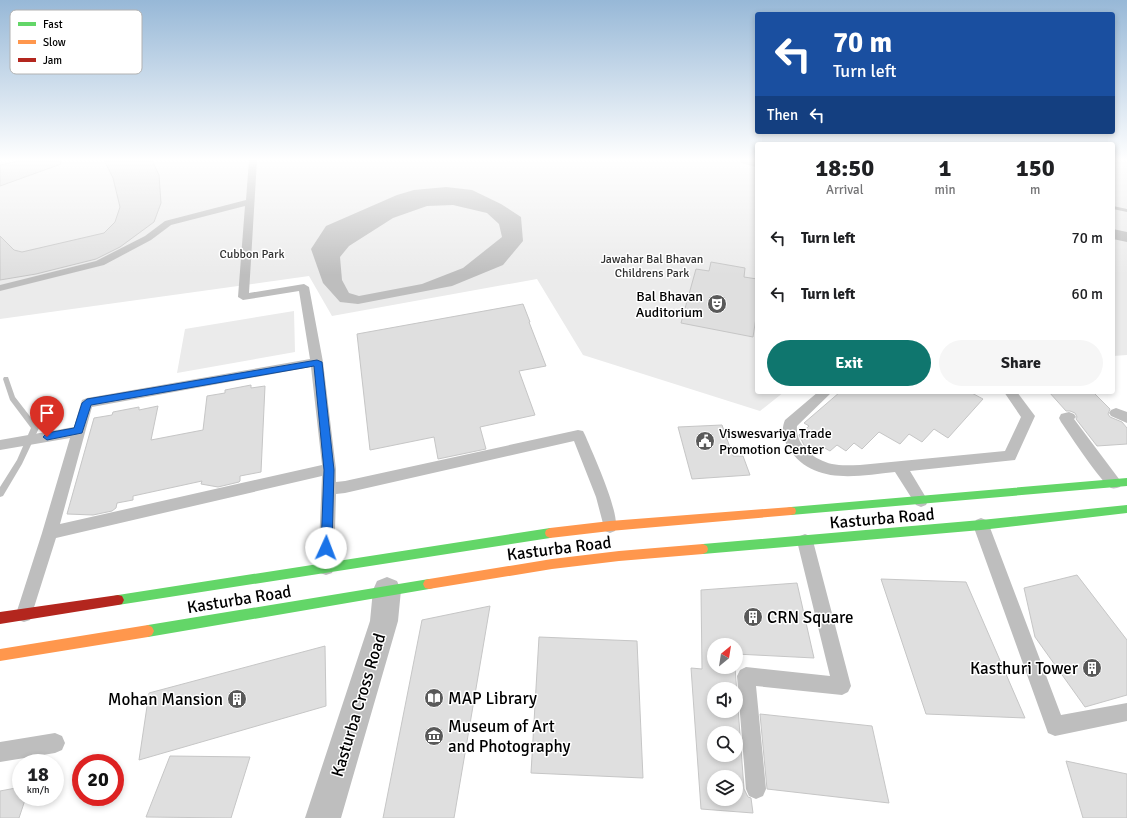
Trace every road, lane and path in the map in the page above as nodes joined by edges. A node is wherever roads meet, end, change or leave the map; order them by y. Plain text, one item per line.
1 (250, 198) edge
2 (250, 202) junction
3 (1115, 234) edge
4 (1127, 237) edge
5 (0, 288) edge
6 (317, 362) junction
7 (824, 394) edge
8 (1012, 394) edge
9 (1069, 417) dead end
10 (78, 431) junction
11 (0, 445) edge
12 (899, 466) junction
13 (329, 470) junction
14 (1121, 482) edge
15 (328, 488) junction
16 (921, 501) junction
17 (1127, 509) edge
18 (980, 525) junction
19 (610, 526) junction
20 (50, 533) junction
21 (805, 541) junction
22 (326, 568) junction
23 (387, 590) junction
24 (24, 614) junction
25 (0, 618) edge
26 (0, 655) edge
27 (1127, 712) edge
28 (55, 743) dead end
29 (0, 752) edge
30 (756, 789) dead end
31 (323, 818) edge

1 - 2 lane
2 - 5 lane
2 - 6 lane
3 - 4 street
6 - 10 lane
6 - 13 lane
7 - 12 lane
8 - 12 lane
9 - 14 lane
10 - 11 lane
10 - 20 lane
12 - 16 lane
13 - 15 lane
13 - 20 lane
14 - 16 main road, Kasturba Road
15 - 19 lane
15 - 22 lane
16 - 19 main road, Kasturba Road
17 - 18 main road, Kasturba Road
18 - 21 main road, Kasturba Road
18 - 27 lane
19 - 22 main road, Kasturba Road
20 - 24 lane
21 - 23 main road, Kasturba Road
21 - 30 lane
22 - 24 main road, Kasturba Road
23 - 26 main road, Kasturba Road
23 - 31 street, Kasturba Cross Road
24 - 25 main road, Kasturba Road
28 - 29 lane

